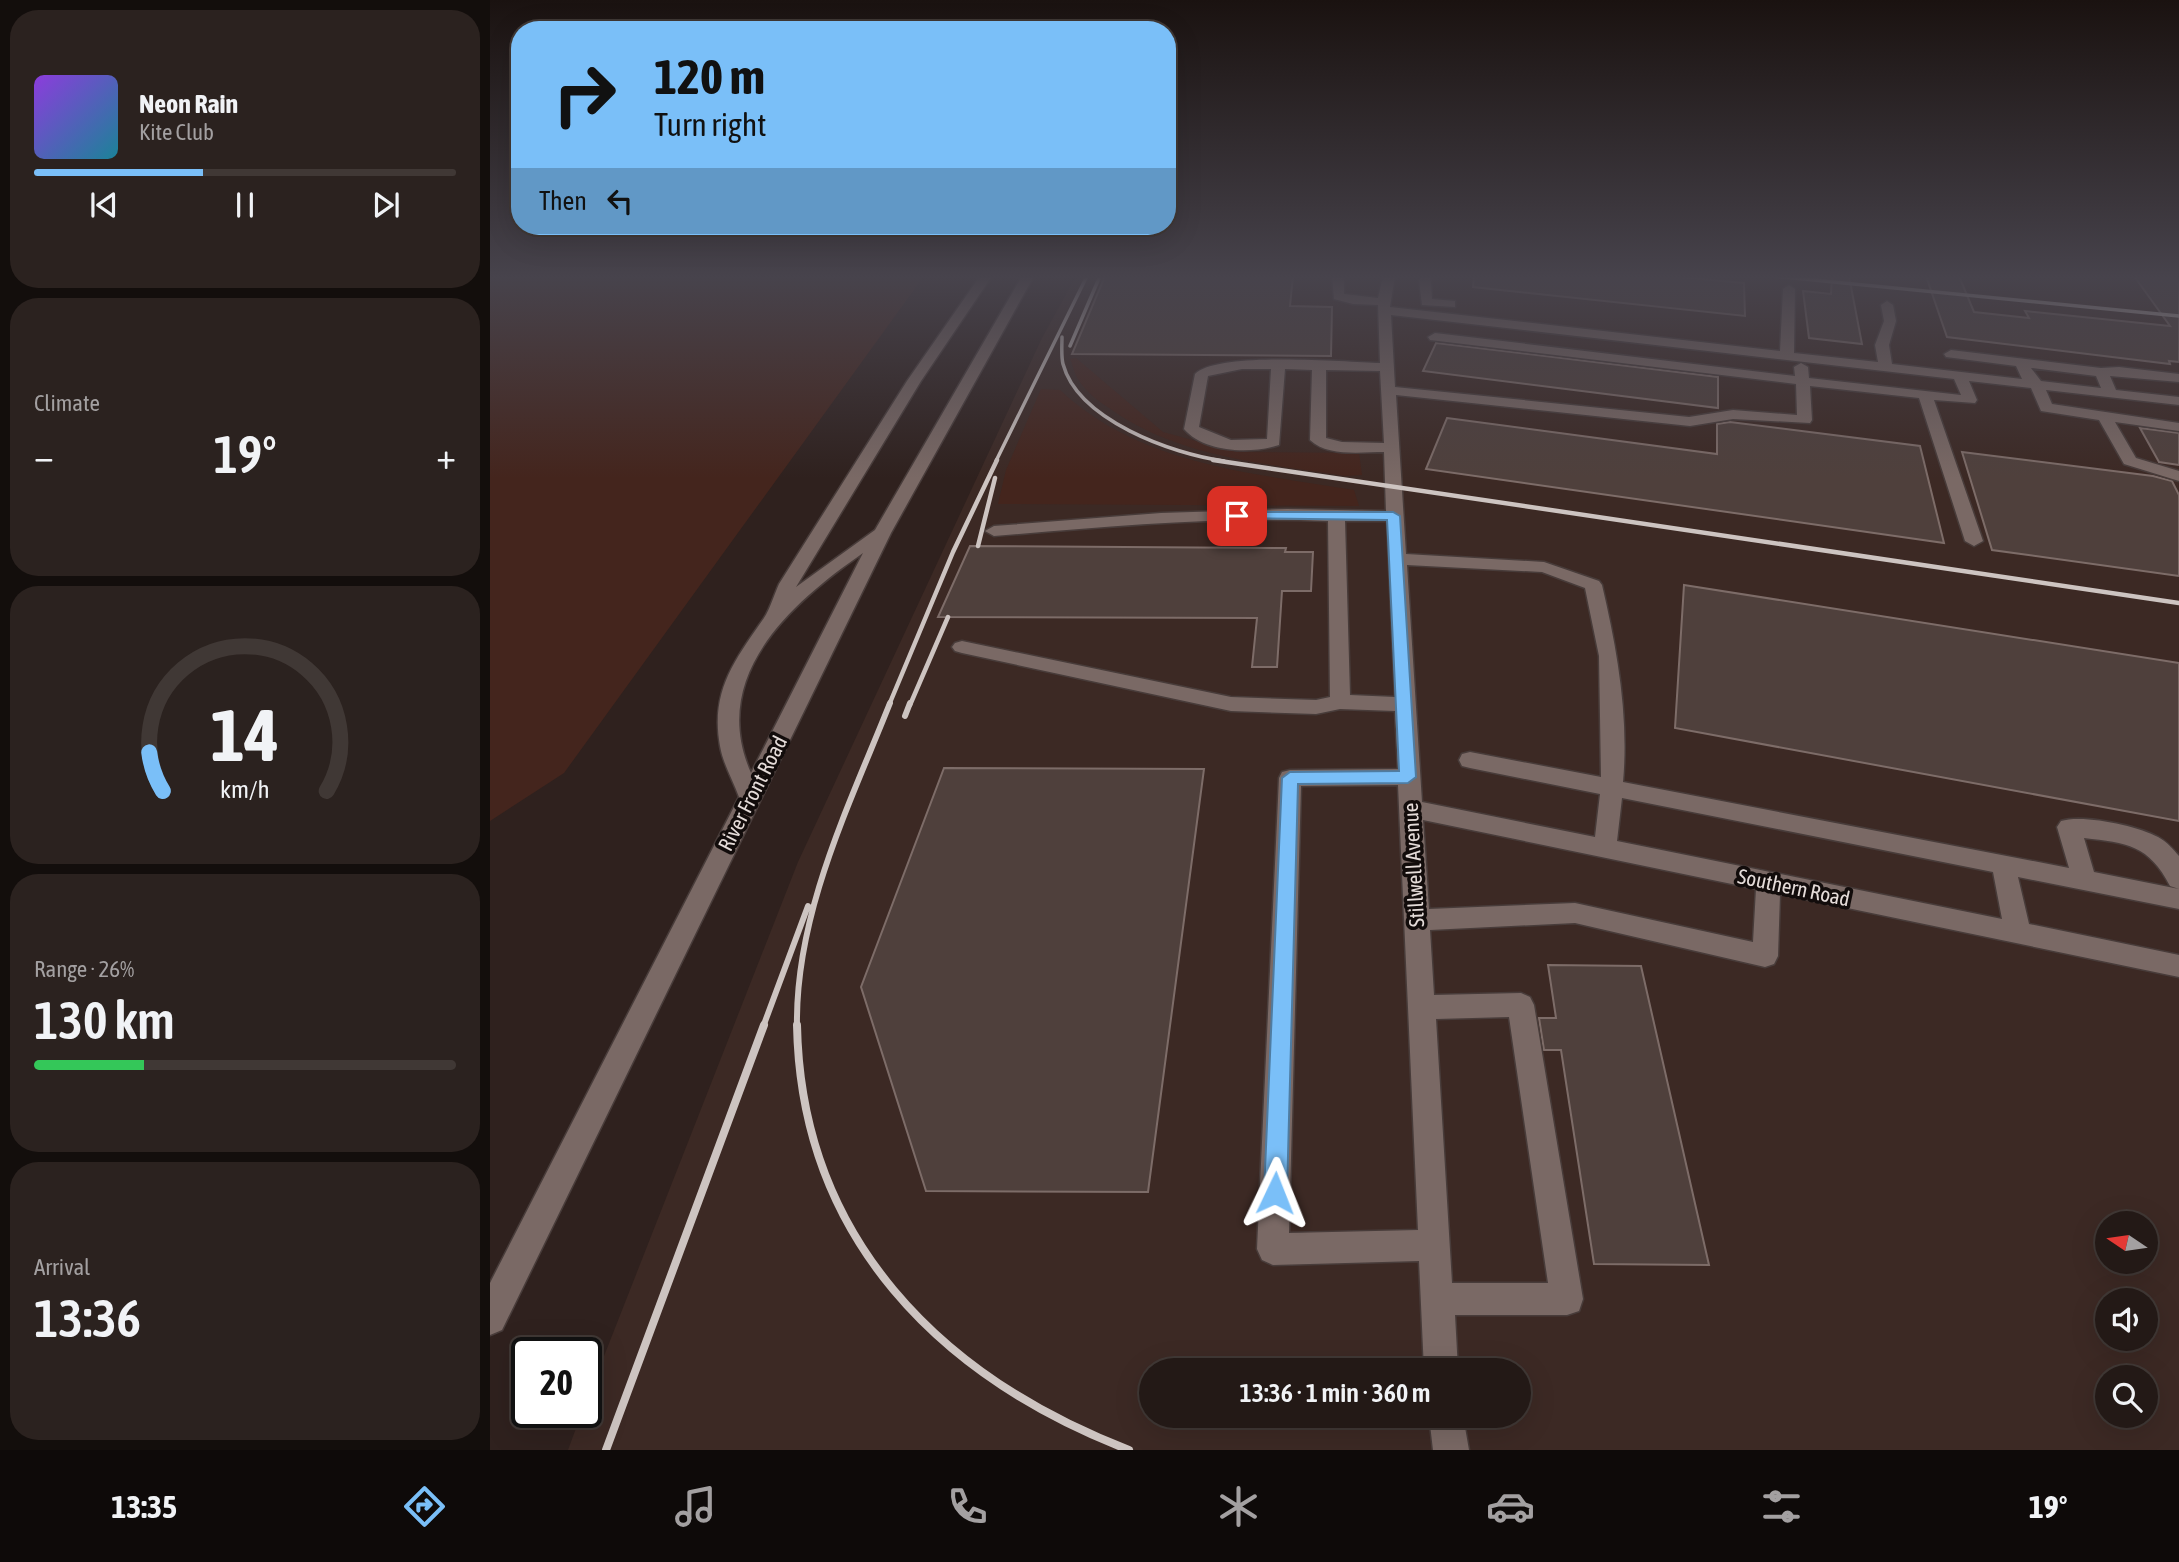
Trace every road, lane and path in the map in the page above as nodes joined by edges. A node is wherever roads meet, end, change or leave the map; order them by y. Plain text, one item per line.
1 (940, 344) edge
2 (989, 344) edge
3 (1386, 344) edge
4 (1490, 344) edge
5 (1545, 344) edge
6 (1709, 344) edge
7 (1792, 344) edge
8 (1882, 344) edge
9 (1543, 350) junction
10 (1951, 354) dead end
11 (1793, 357) junction
12 (2022, 363) junction
13 (1278, 366) junction
14 (1319, 366) junction
15 (1886, 367) junction
16 (2101, 372) junction
17 (1960, 376) junction
18 (1387, 378) junction
19 (2179, 378) edge
20 (1803, 381) junction
21 (2037, 385) junction
22 (2111, 393) junction
23 (1925, 396) junction
24 (2179, 401) edge
25 (2105, 418) junction
26 (2179, 427) edge
27 (1391, 447) junction
28 (2179, 476) edge
29 (1336, 516) junction
30 (1393, 516) junction
31 (994, 531) dead end
32 (882, 533) junction
33 (1974, 541) dead end
34 (1396, 559) junction
35 (775, 615) junction
36 (962, 647) dead end
37 (1340, 702) junction
38 (1404, 704) junction
39 (1470, 760) dead end
40 (1408, 777) junction
41 (1613, 789) junction
42 (750, 797) junction
43 (1409, 808) junction
44 (1605, 848) junction
45 (2003, 865) junction
46 (2179, 879) edge
47 (2084, 880) junction
48 (1768, 882) junction
49 (2179, 899) edge
50 (1416, 920) junction
51 (2018, 933) junction
52 (2179, 966) edge
53 (1420, 1007) junction
54 (1434, 1245) junction
55 (1437, 1299) junction
56 (490, 1318) edge
57 (1440, 1358) edge
58 (1448, 1428) edge
59 (1451, 1450) edge

1 - 35 street
2 - 32 street, River Front Road
3 - 18 street, Stillwell Avenue
4 - 9 street
5 - 9 street
6 - 11 street
7 - 11 street
8 - 15 street
9 - 20 street
10 - 12 street
11 - 15 street
11 - 20 street
12 - 16 street
12 - 21 street
13 - 13 street
13 - 14 street
14 - 18 street
14 - 27 street
15 - 17 street
16 - 19 street
16 - 22 street
17 - 21 street
17 - 23 street
18 - 20 street
18 - 27 street, Stillwell Avenue
20 - 23 street
21 - 22 street
21 - 25 street
22 - 24 street
23 - 33 street
25 - 26 street
25 - 28 street
27 - 30 street, Stillwell Avenue
29 - 30 street
29 - 31 street
29 - 37 street
30 - 34 street, Stillwell Avenue
32 - 35 street
32 - 42 street, River Front Road
34 - 38 street, Stillwell Avenue
34 - 41 street
35 - 42 street
36 - 37 street
37 - 38 street
38 - 40 street, Stillwell Avenue
39 - 41 street
40 - 43 street, Stillwell Avenue
40 - 54 street
41 - 44 street
41 - 45 street
42 - 56 street, River Front Road
43 - 44 street, Southern Road
43 - 50 street, Stillwell Avenue
44 - 48 street, Southern Road
45 - 47 street
45 - 51 street
46 - 47 street
47 - 49 street
48 - 50 street
48 - 51 street, Southern Road
50 - 53 street, Stillwell Avenue
51 - 52 street, Southern Road
53 - 54 street, Stillwell Avenue
53 - 55 street
54 - 55 street, Stillwell Avenue
55 - 57 street, Stillwell Avenue
58 - 59 street

